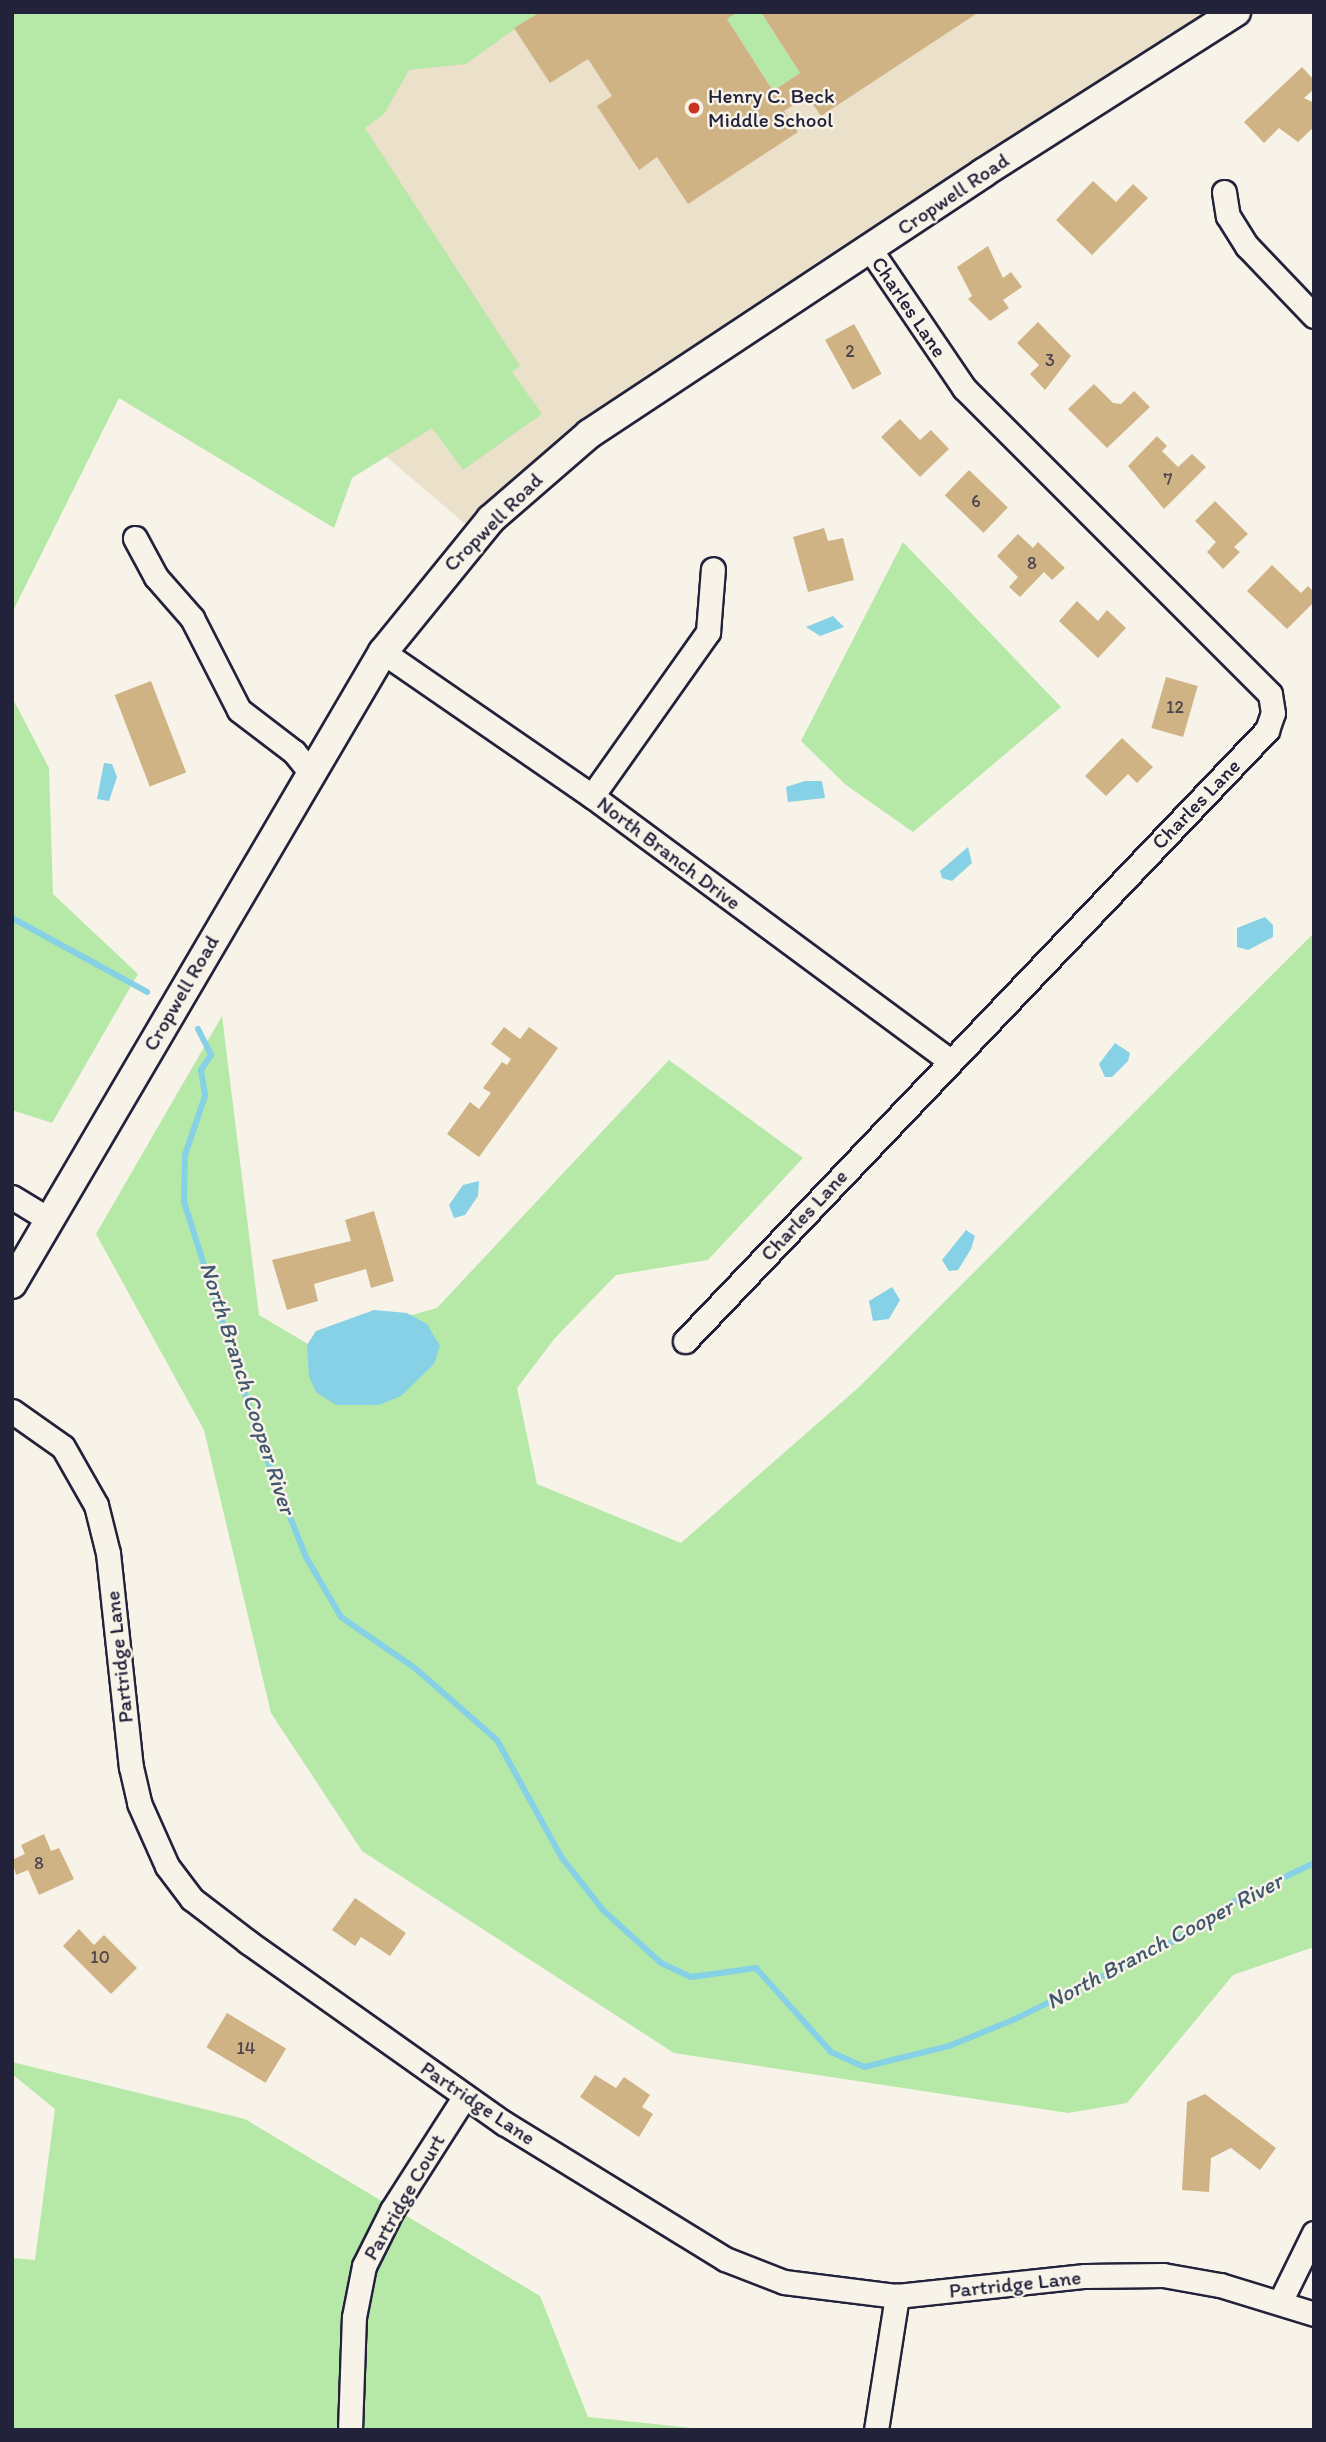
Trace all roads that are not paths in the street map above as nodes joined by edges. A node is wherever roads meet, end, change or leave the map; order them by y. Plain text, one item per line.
1 (1236, 12) edge
2 (1224, 192) dead end
3 (870, 249) junction
4 (1314, 316) edge
5 (135, 538) dead end
6 (713, 569) dead end
7 (383, 652) junction
8 (311, 773) junction
9 (592, 796) junction
10 (950, 1061) junction
11 (12, 1197) edge
12 (48, 1219) junction
13 (12, 1284) edge
14 (685, 1341) dead end
15 (12, 1411) edge
16 (465, 2096) junction
17 (1314, 2233) edge
18 (897, 2296) junction
19 (1280, 2302) junction
20 (1314, 2314) edge
21 (350, 2430) edge
22 (876, 2430) edge

1 - 3 street, Cropwell Road
2 - 4 street
3 - 7 street, Cropwell Road
3 - 10 street, Charles Lane
5 - 8 street
6 - 9 street
7 - 8 street, Cropwell Road
7 - 9 street, North Branch Drive
8 - 12 street, Cropwell Road
9 - 10 street, North Branch Drive
10 - 14 street, Charles Lane
11 - 12 street
12 - 13 street, Cropwell Road
15 - 16 street, Partridge Lane
16 - 18 street, Partridge Lane
16 - 21 street, Partridge Court
17 - 19 street
18 - 19 street, Partridge Lane
18 - 22 street
19 - 20 street, Partridge Lane

